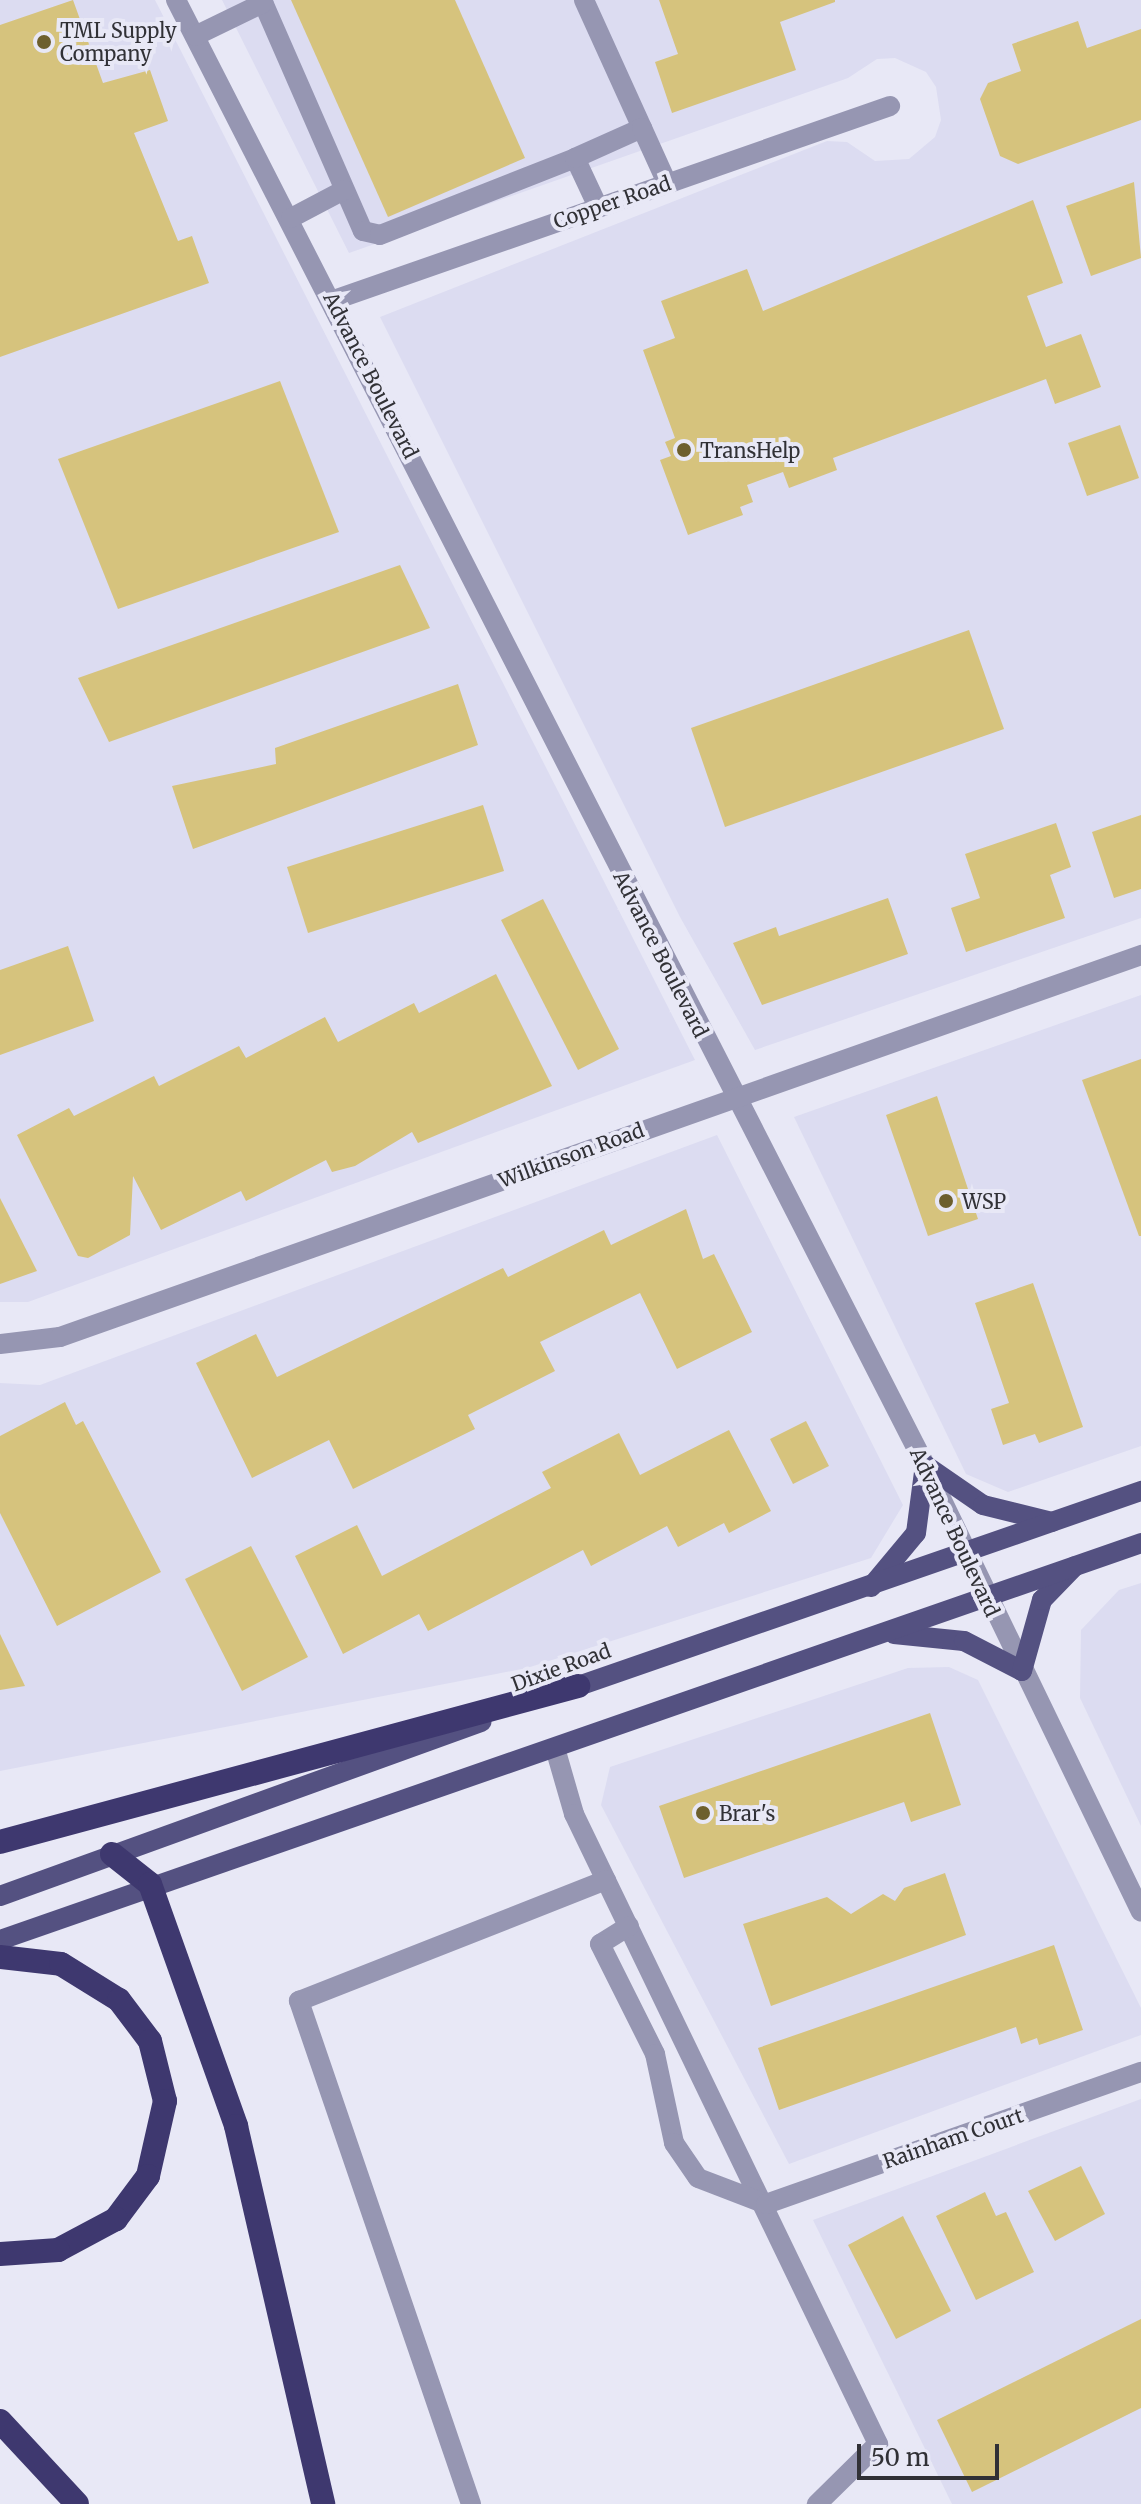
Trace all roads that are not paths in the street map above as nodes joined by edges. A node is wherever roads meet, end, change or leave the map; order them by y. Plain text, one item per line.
1 (176, 0) edge
2 (584, 0) edge
3 (262, 1) edge
4 (195, 36) junction
5 (890, 106) dead end
6 (642, 128) junction
7 (575, 158) junction
8 (667, 183) junction
9 (344, 190) junction
10 (598, 207) junction
11 (291, 218) junction
12 (334, 300) junction
13 (1141, 955) edge
14 (733, 1097) junction
15 (0, 1344) edge
16 (925, 1465) junction
17 (1141, 1491) edge
18 (1052, 1522) junction
19 (1141, 1543) edge
20 (965, 1554) junction
21 (1080, 1560) junction
22 (866, 1592) junction
23 (985, 1598) junction
24 (884, 1633) junction
25 (1022, 1671) junction
26 (578, 1686) junction
27 (555, 1748) junction
28 (0, 1842) edge
29 (112, 1854) junction
30 (606, 1880) junction
31 (150, 1884) junction
32 (0, 1896) edge
33 (1141, 1911) edge
34 (629, 1926) junction
35 (0, 1940) edge
36 (0, 1957) edge
37 (1141, 2072) edge
38 (766, 2204) junction
39 (0, 2254) edge
40 (0, 2421) edge
41 (77, 2504) edge
42 (323, 2504) edge
43 (471, 2504) edge
44 (817, 2504) edge

1 - 4 street, Advance Boulevard
2 - 6 street
3 - 4 street
3 - 9 street
4 - 11 street, Advance Boulevard
5 - 8 street, Copper Road
6 - 7 street
6 - 8 street
7 - 9 street
7 - 10 street
8 - 10 street, Copper Road
9 - 11 street
10 - 12 street, Copper Road
11 - 12 street, Advance Boulevard
12 - 14 street, Advance Boulevard
13 - 14 street, Wilkinson Road
14 - 15 street, Wilkinson Road
14 - 16 street, Advance Boulevard
16 - 18 main road
16 - 20 street, Advance Boulevard
16 - 22 main road
17 - 18 main road, Dixie Road
18 - 20 main road, Dixie Road
19 - 21 main road
20 - 22 main road, Dixie Road
20 - 23 street, Advance Boulevard
21 - 23 main road
21 - 25 main road
22 - 26 main road, Dixie Road
23 - 24 main road
23 - 25 street, Advance Boulevard
24 - 25 main road
24 - 27 main road
25 - 33 street, Advance Boulevard
26 - 28 highway
26 - 29 main road, Dixie Road
27 - 30 street
27 - 31 main road
29 - 31 highway
29 - 32 main road, Dixie Road
30 - 34 street
30 - 43 street
31 - 35 main road
31 - 42 highway
34 - 38 street
34 - 38 street
36 - 39 highway
37 - 38 street, Rainham Court
38 - 44 street
40 - 41 highway

